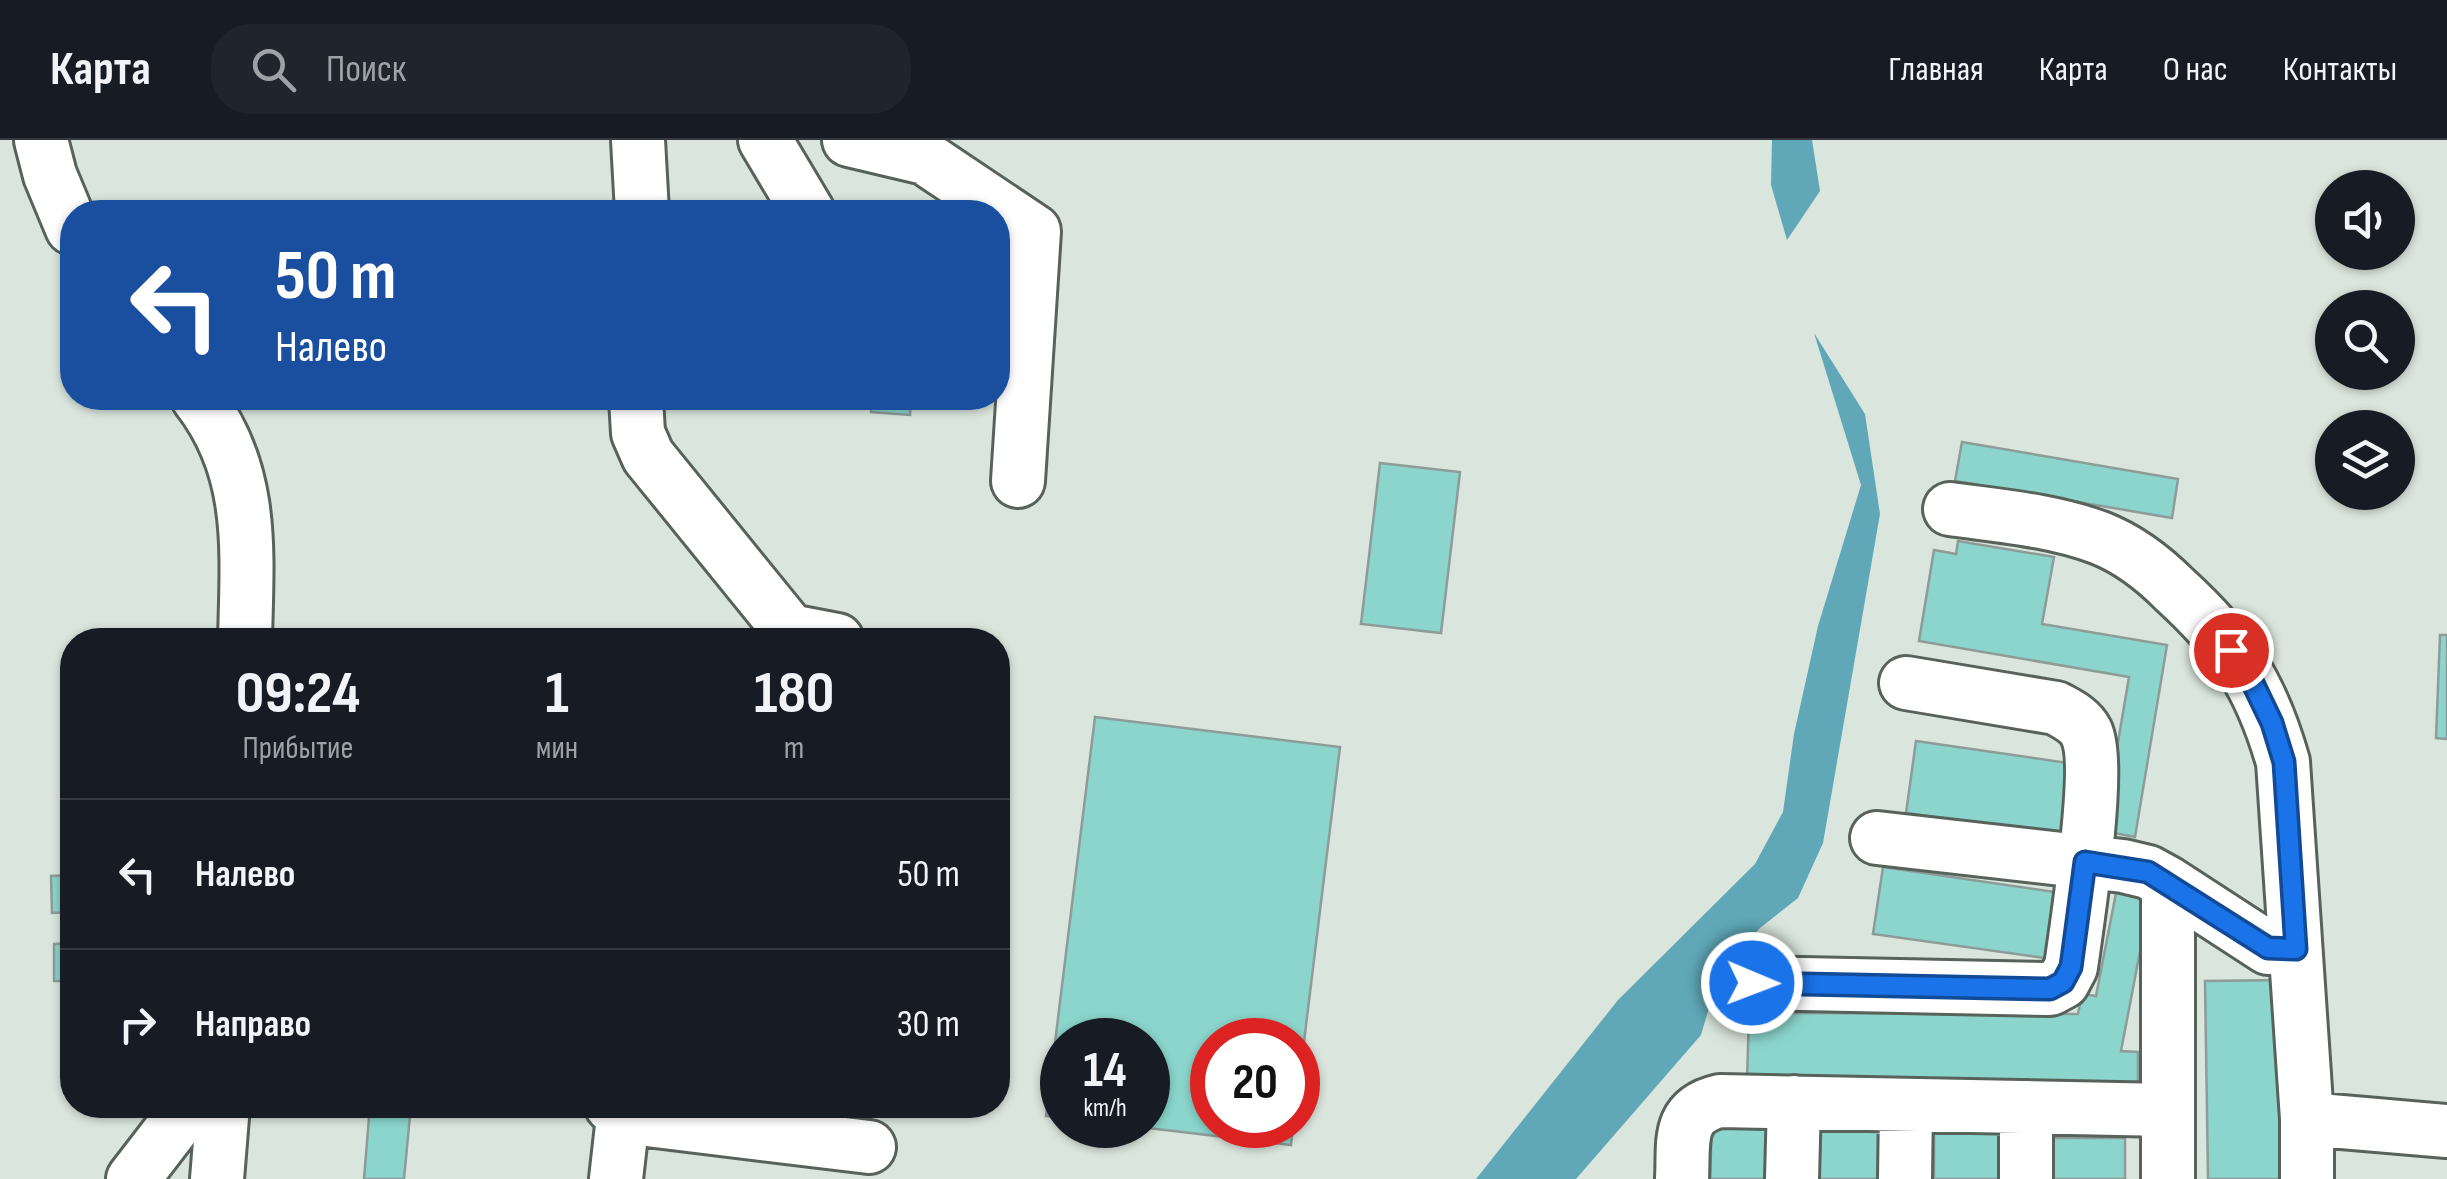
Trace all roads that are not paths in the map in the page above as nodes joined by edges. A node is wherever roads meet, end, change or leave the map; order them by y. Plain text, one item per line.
1 (41, 140) edge
2 (638, 140) edge
3 (765, 140) edge
4 (849, 140) edge
5 (60, 200) edge
6 (641, 200) edge
7 (801, 200) edge
8 (988, 200) edge
9 (1010, 215) edge
10 (208, 410) edge
11 (637, 410) edge
12 (1018, 480) dead end
13 (1950, 509) dead end
14 (245, 628) edge
15 (798, 628) edge
16 (1906, 682) dead end
17 (1877, 838) dead end
18 (2085, 862) junction
19 (2168, 883) junction
20 (2168, 948) junction
21 (2282, 949) junction
22 (1752, 983) dead end
23 (1794, 1102) junction
24 (1906, 1105) junction
25 (2026, 1108) junction
26 (2168, 1110) junction
27 (180, 1118) edge
28 (221, 1118) edge
29 (617, 1118) edge
30 (666, 1118) edge
31 (2308, 1119) junction
32 (2447, 1131) edge
33 (869, 1147) dead end
34 (134, 1179) edge
35 (217, 1179) edge
36 (616, 1179) edge
37 (1682, 1179) edge
38 (1792, 1179) edge
39 (1905, 1179) edge
40 (2026, 1179) edge
41 (2168, 1179) edge
42 (2308, 1179) edge

1 - 5 street
2 - 6 street
3 - 7 street
4 - 8 street
9 - 12 street
10 - 14 street
11 - 15 street
13 - 21 street
16 - 18 street
17 - 18 street
18 - 19 street
18 - 22 street
19 - 20 street
19 - 21 street
20 - 21 street
20 - 26 street
21 - 31 street
23 - 24 street
23 - 37 street
23 - 38 street
24 - 25 street
24 - 39 street
25 - 26 street
25 - 40 street
26 - 41 street
27 - 34 street
28 - 35 street
29 - 36 street
30 - 33 street
31 - 32 street
31 - 42 street

